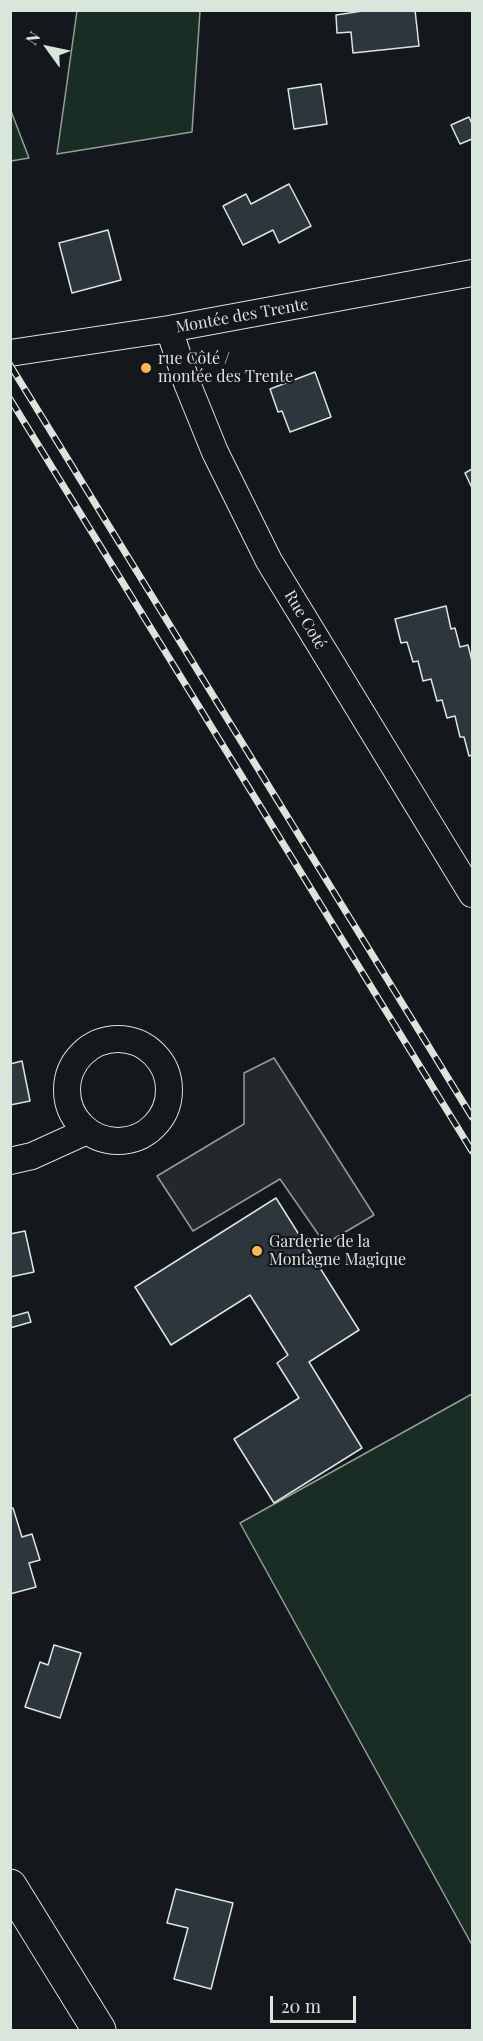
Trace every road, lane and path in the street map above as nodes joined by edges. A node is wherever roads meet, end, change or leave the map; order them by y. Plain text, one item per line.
1 (472, 273) edge
2 (170, 329) junction
3 (10, 353) edge
4 (472, 894) edge
5 (87, 1131) junction
6 (10, 1161) edge
7 (10, 1886) edge
8 (99, 2031) edge

1 - 2 street, Montée des Trente
2 - 3 street, Montée des Trente
2 - 4 street, Rue Coté
5 - 5 street
5 - 6 street
7 - 8 main road

